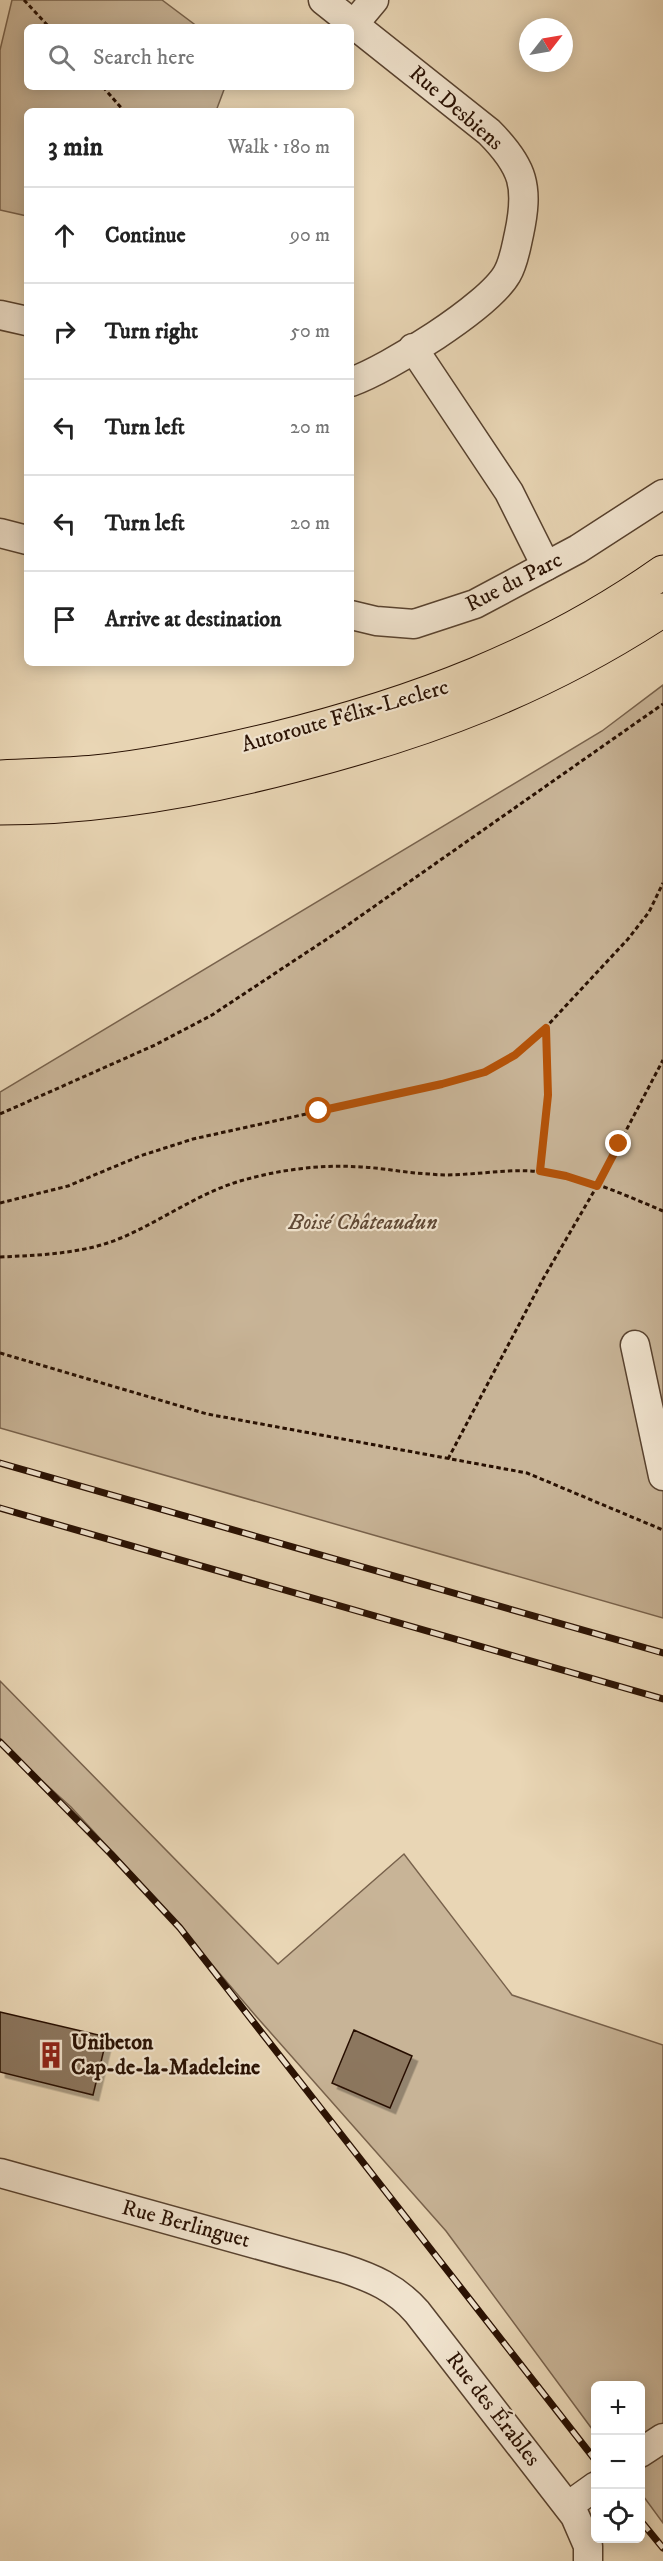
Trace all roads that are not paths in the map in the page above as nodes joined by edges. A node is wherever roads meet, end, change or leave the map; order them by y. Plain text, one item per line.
1 (323, 0) edge
2 (374, 0) edge
3 (354, 24) junction
4 (0, 315) edge
5 (24, 320) edge
6 (413, 348) junction
7 (354, 380) edge
8 (663, 494) edge
9 (0, 533) edge
10 (24, 539) edge
11 (546, 566) junction
12 (663, 572) edge
13 (663, 610) edge
14 (354, 616) edge
15 (0, 777) edge
16 (0, 808) edge
17 (635, 1345) dead end
18 (663, 1476) edge
19 (0, 2173) edge
20 (371, 2277) joint
21 (663, 2438) edge
22 (645, 2450) edge
23 (592, 2489) edge
24 (568, 2506) junction
25 (588, 2561) edge

1 - 3 street, Rue Desbiens
2 - 3 street
3 - 6 street, Rue Desbiens
4 - 5 street
6 - 7 street, Rue Desbiens
6 - 11 street
8 - 11 street, Rue du Parc
9 - 10 street
11 - 14 street, Rue du Parc
12 - 15 highway, Autoroute Félix-Leclerc
13 - 16 highway, Autoroute Félix-Leclerc
17 - 18 street
19 - 20 street, Rue Berlinguet
20 - 24 street, Rue des Érables
21 - 22 street
23 - 24 street
24 - 25 street, Rue des Érables

